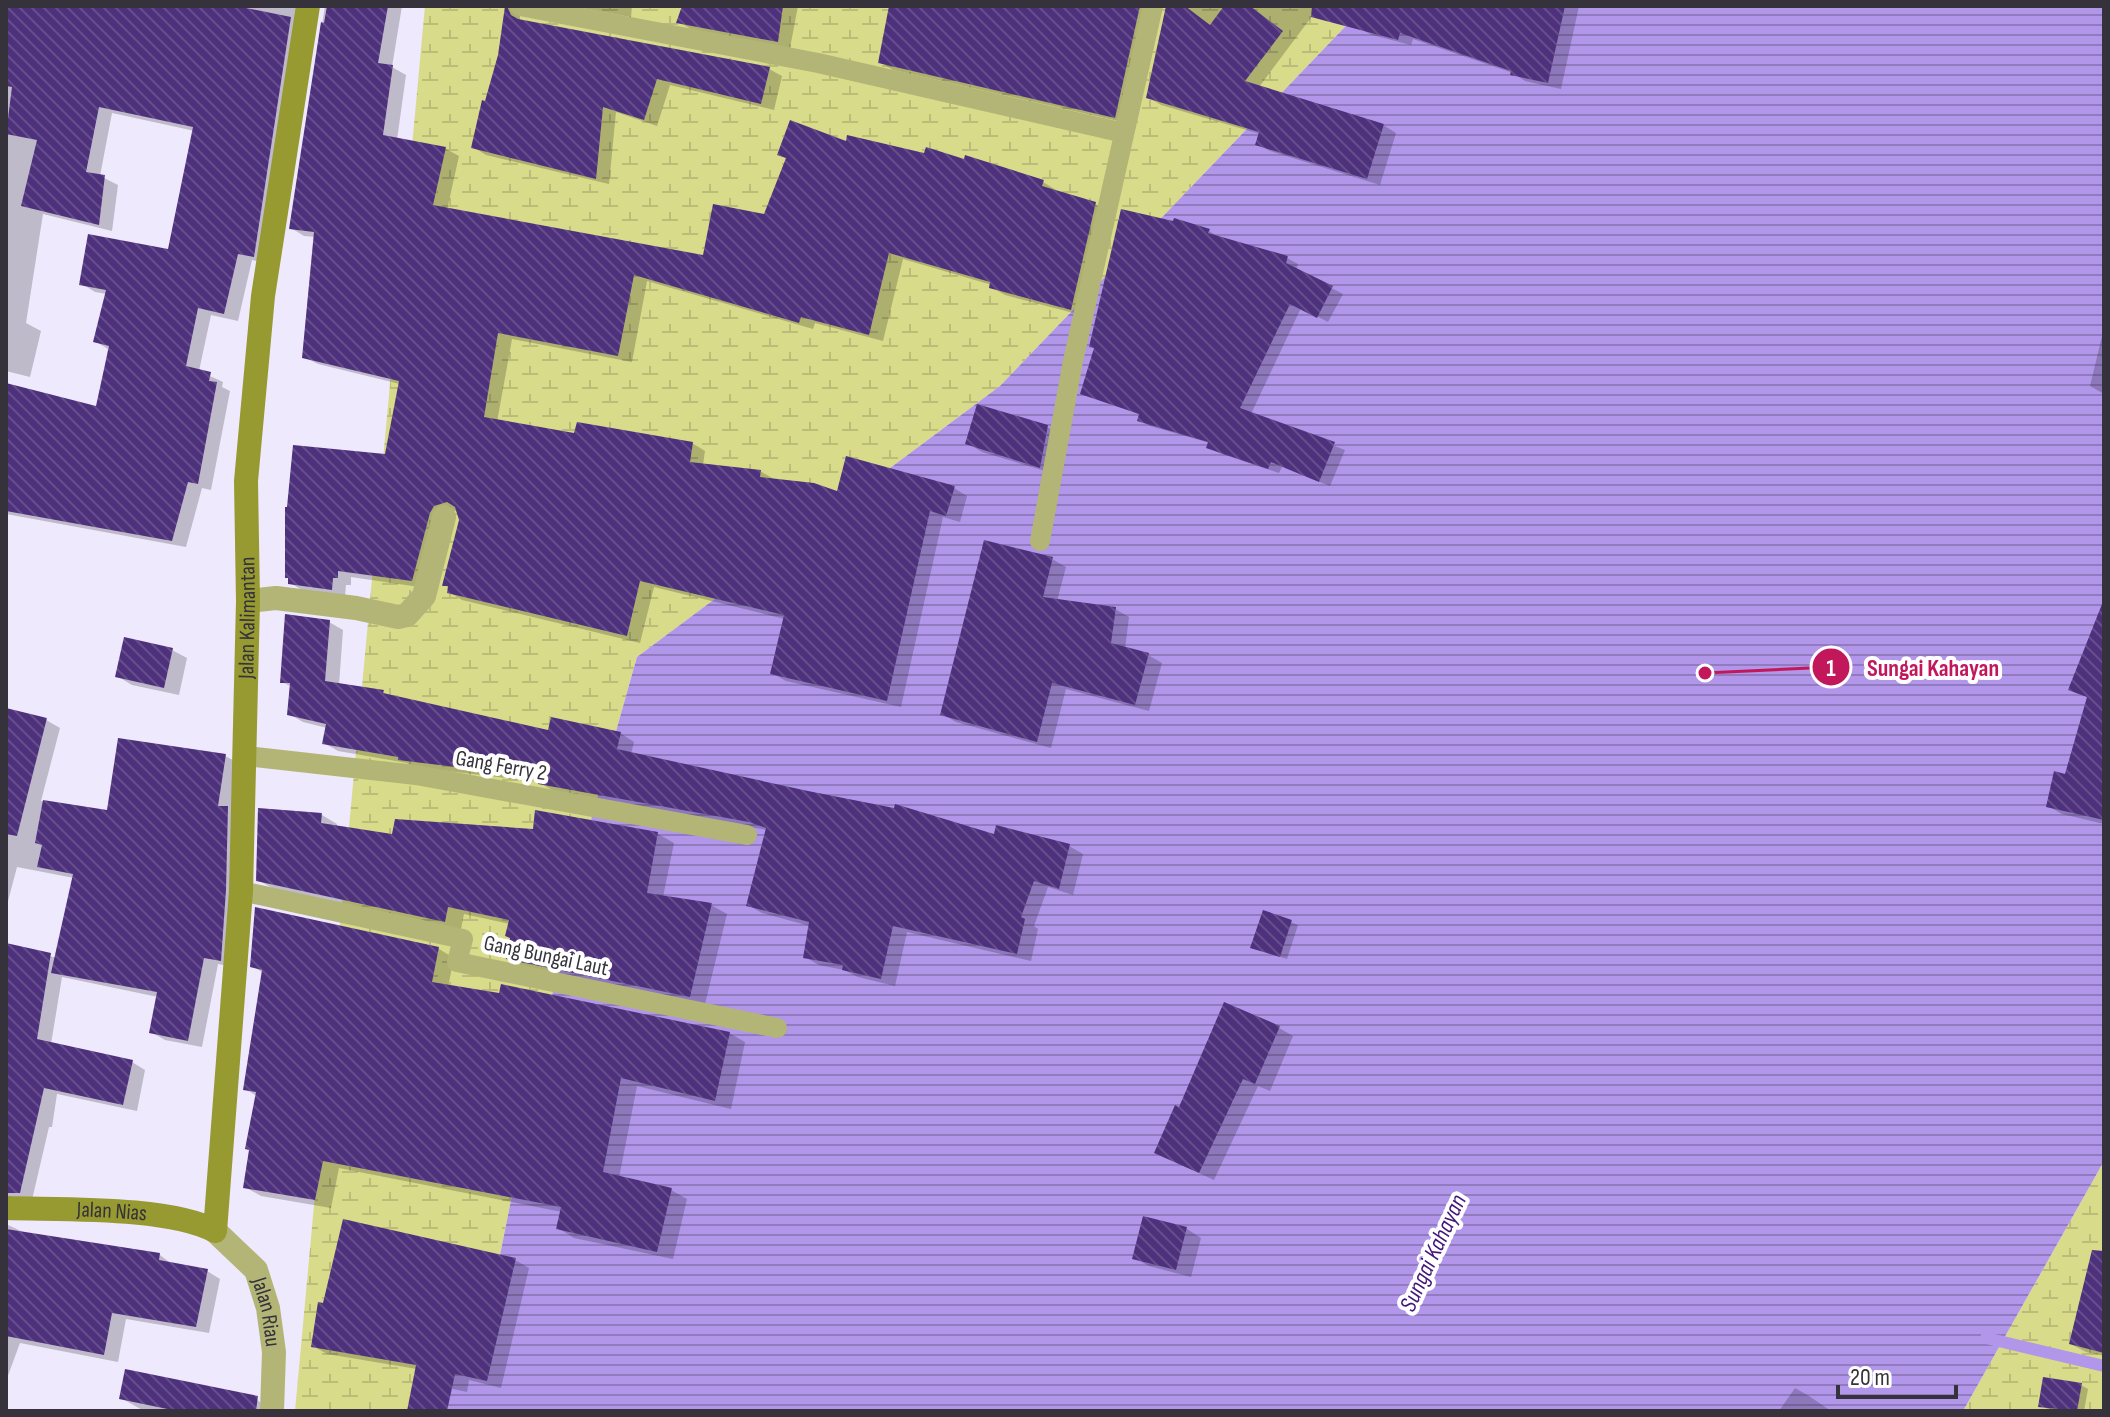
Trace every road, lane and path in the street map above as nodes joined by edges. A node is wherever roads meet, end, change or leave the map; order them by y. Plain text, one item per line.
1 (308, 6) edge
2 (520, 6) edge
3 (1153, 6) edge
4 (1124, 133) junction
5 (444, 517) dead end
6 (1040, 541) dead end
7 (248, 601) junction
8 (246, 756) junction
9 (747, 835) dead end
10 (241, 891) junction
11 (777, 1028) dead end
12 (6, 1208) edge
13 (215, 1231) junction
14 (272, 1411) edge

1 - 7 street, Jalan Kalimantan
2 - 4 lane
3 - 4 lane
4 - 6 lane
5 - 7 street
7 - 8 street, Jalan Kalimantan
8 - 9 lane, Gang Ferry 2
8 - 10 street, Jalan Kalimantan
10 - 11 lane, Gang Bungai Laut
10 - 13 street, Jalan Kalimantan
12 - 13 street, Jalan Nias
13 - 14 street, Jalan Riau

